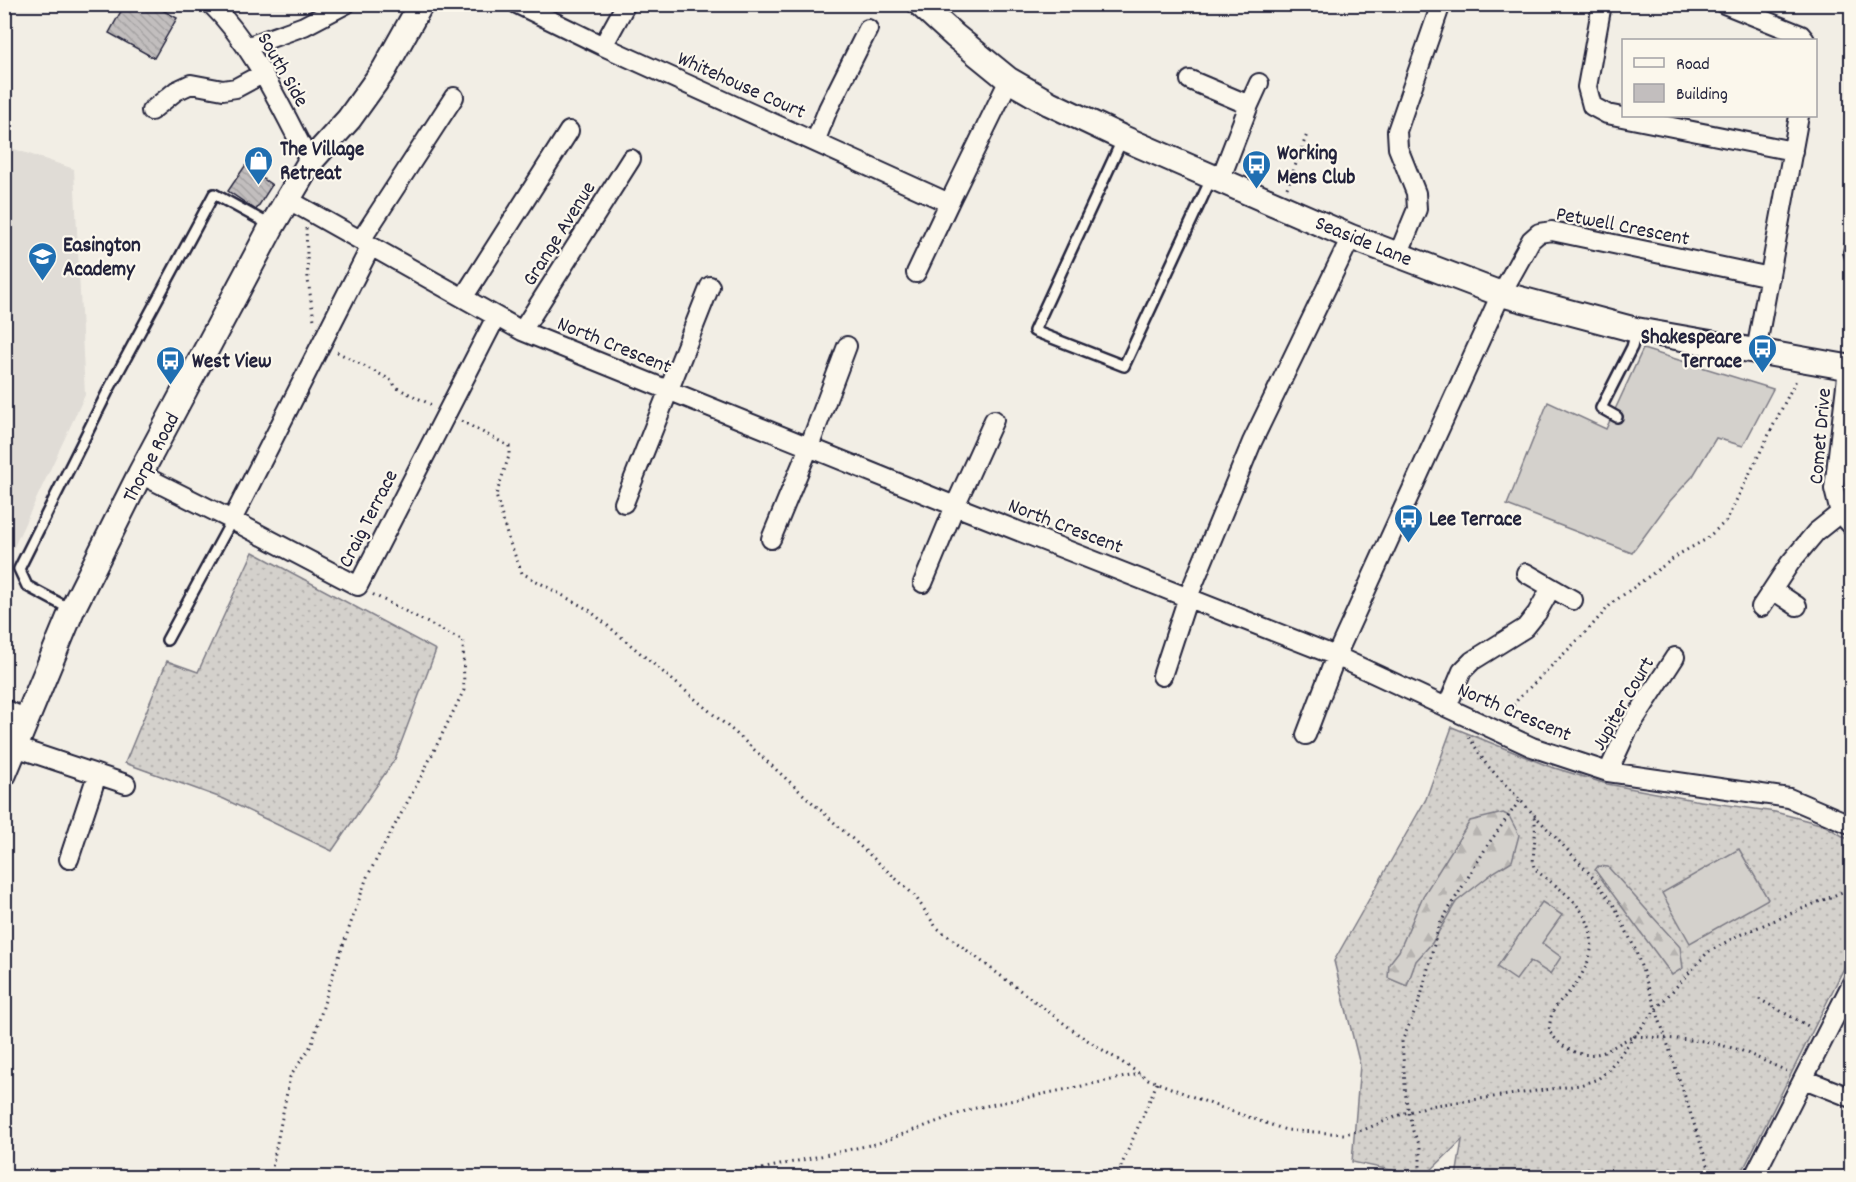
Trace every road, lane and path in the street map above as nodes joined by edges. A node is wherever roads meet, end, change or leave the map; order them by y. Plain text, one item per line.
1 (211, 4) edge
2 (346, 4) edge
3 (421, 4) edge
4 (517, 4) edge
5 (626, 4) edge
6 (920, 4) edge
7 (1441, 4) edge
8 (1602, 4) edge
9 (1724, 4) edge
10 (868, 29) dead end
11 (1804, 39) edge
12 (603, 46) junction
13 (246, 47) junction
14 (262, 74) junction
15 (1009, 80) junction
16 (1190, 80) dead end
17 (1259, 83) dead end
18 (454, 97) dead end
19 (1249, 105) junction
20 (151, 111) dead end
21 (1622, 117) edge
22 (1622, 117) edge
23 (1799, 117) edge
24 (569, 131) dead end
25 (1307, 134) dead end
26 (1123, 138) junction
27 (815, 142) junction
28 (1793, 151) junction
29 (631, 159) dead end
30 (310, 162) junction
31 (1216, 178) junction
32 (287, 199) junction
33 (949, 203) junction
34 (1281, 206) junction
35 (272, 226) junction
36 (1351, 237) junction
37 (1851, 239) edge
38 (366, 243) junction
39 (1398, 255) junction
40 (1851, 260) edge
41 (916, 273) dead end
42 (1770, 277) junction
43 (710, 286) dead end
44 (1501, 294) junction
45 (463, 298) junction
46 (496, 317) junction
47 (1636, 330) junction
48 (522, 331) junction
49 (848, 346) dead end
50 (1756, 351) junction
51 (1806, 360) junction
52 (1850, 368) edge
53 (669, 389) junction
54 (447, 413) junction
55 (1617, 417) dead end
56 (994, 420) dead end
57 (809, 447) junction
58 (140, 474) junction
59 (624, 503) dead end
60 (955, 506) junction
61 (232, 519) junction
62 (1846, 520) edge
63 (771, 539) dead end
64 (1526, 573) dead end
65 (923, 583) dead end
66 (357, 586) junction
67 (1551, 588) junction
68 (1773, 590) junction
69 (1188, 597) junction
70 (1573, 600) dead end
71 (1797, 606) dead end
72 (1761, 607) dead end
73 (72, 610) junction
74 (167, 640) dead end
75 (1336, 656) junction
76 (1675, 657) dead end
77 (1162, 676) dead end
78 (4, 709) edge
79 (1453, 709) junction
80 (26, 719) junction
81 (1496, 730) junction
82 (1306, 735) dead end
83 (15, 747) junction
84 (1608, 772) junction
85 (4, 774) edge
86 (97, 775) junction
87 (126, 784) dead end
88 (1520, 800) junction
89 (1534, 815) junction
90 (1851, 825) edge
91 (69, 859) dead end
92 (1851, 888) edge
93 (1851, 983) edge
94 (1759, 999) dead end
95 (1656, 1009) junction
96 (1826, 1035) junction
97 (1635, 1036) junction
98 (1665, 1038) junction
99 (1140, 1074) junction
100 (1804, 1079) junction
101 (1157, 1083) junction
102 (1851, 1098) edge
103 (1409, 1112) junction
104 (270, 1178) edge
105 (721, 1178) edge
106 (1116, 1178) edge
107 (1423, 1178) edge
108 (1716, 1178) edge
109 (1753, 1178) edge

1 - 13 street, South Side
2 - 13 street
3 - 30 main road, Thorpe Road
4 - 12 street, Whitehouse Court
5 - 12 street
6 - 15 main road, Seaside Lane
7 - 39 street
8 - 21 street
9 - 11 street
10 - 27 street
12 - 27 street, Whitehouse Court
13 - 14 street, South Side
14 - 20 street
14 - 30 street, South Side
15 - 26 main road, Seaside Lane
15 - 33 street
16 - 19 street
17 - 19 street
18 - 38 street
19 - 31 street
22 - 28 street
23 - 28 street
24 - 45 street
25 - 34 path
26 - 31 main road, Seaside Lane
26 - 31 lane
27 - 33 street, Whitehouse Court
28 - 42 street
29 - 48 street, Grange Avenue
30 - 32 main road, Thorpe Road
31 - 34 main road, Seaside Lane
32 - 35 main road, Thorpe Road
32 - 38 street, North Crescent
33 - 41 street
34 - 36 main road, Seaside Lane
35 - 58 main road, Thorpe Road
35 - 73 lane
36 - 39 main road, Seaside Lane
36 - 69 street
37 - 40 lane
38 - 45 street, North Crescent
38 - 61 street
39 - 44 main road, Seaside Lane
42 - 44 street, Petwell Crescent
42 - 50 street
43 - 53 street
44 - 47 main road, Seaside Lane
44 - 75 street, Petwell Crescent
45 - 46 street, North Crescent
46 - 48 street, North Crescent
46 - 54 street, Craig Terrace
47 - 50 main road, Seaside Lane
47 - 55 lane
48 - 53 street, North Crescent
49 - 57 street
50 - 51 main road, Seaside Lane
51 - 52 main road, Seaside Lane
51 - 81 path
52 - 62 street, Comet Drive
53 - 57 street, North Crescent
53 - 59 street
54 - 66 street, Craig Terrace
54 - 99 path
56 - 60 street
57 - 60 street, North Crescent
57 - 63 street
58 - 61 street, Craig Terrace
58 - 73 main road, Thorpe Road
60 - 65 street
60 - 69 street, North Crescent
61 - 66 street, Craig Terrace
61 - 74 lane
62 - 68 street, Comet Drive
64 - 67 street
66 - 104 path
67 - 70 street
67 - 79 street
68 - 71 street
68 - 72 street, Comet Drive
69 - 75 street, North Crescent
69 - 77 street
73 - 80 main road, Thorpe Road
75 - 79 street, North Crescent
75 - 82 street, Petwell Crescent
76 - 84 street, Jupiter Court
78 - 80 street
79 - 81 street, North Crescent
79 - 88 path
80 - 83 main road, Thorpe Road
81 - 84 street, North Crescent
83 - 85 main road, Thorpe Road
83 - 86 street
84 - 90 street, North Crescent
86 - 87 street
86 - 91 street
88 - 89 path
88 - 103 path
89 - 95 path
89 - 97 path
92 - 95 path
93 - 96 street
94 - 96 path
95 - 97 path
95 - 98 path
96 - 100 street
97 - 98 path
97 - 103 path
98 - 100 path
98 - 108 path
99 - 101 path
99 - 105 path
100 - 102 street
100 - 109 street
101 - 103 path
101 - 106 path
103 - 107 path

